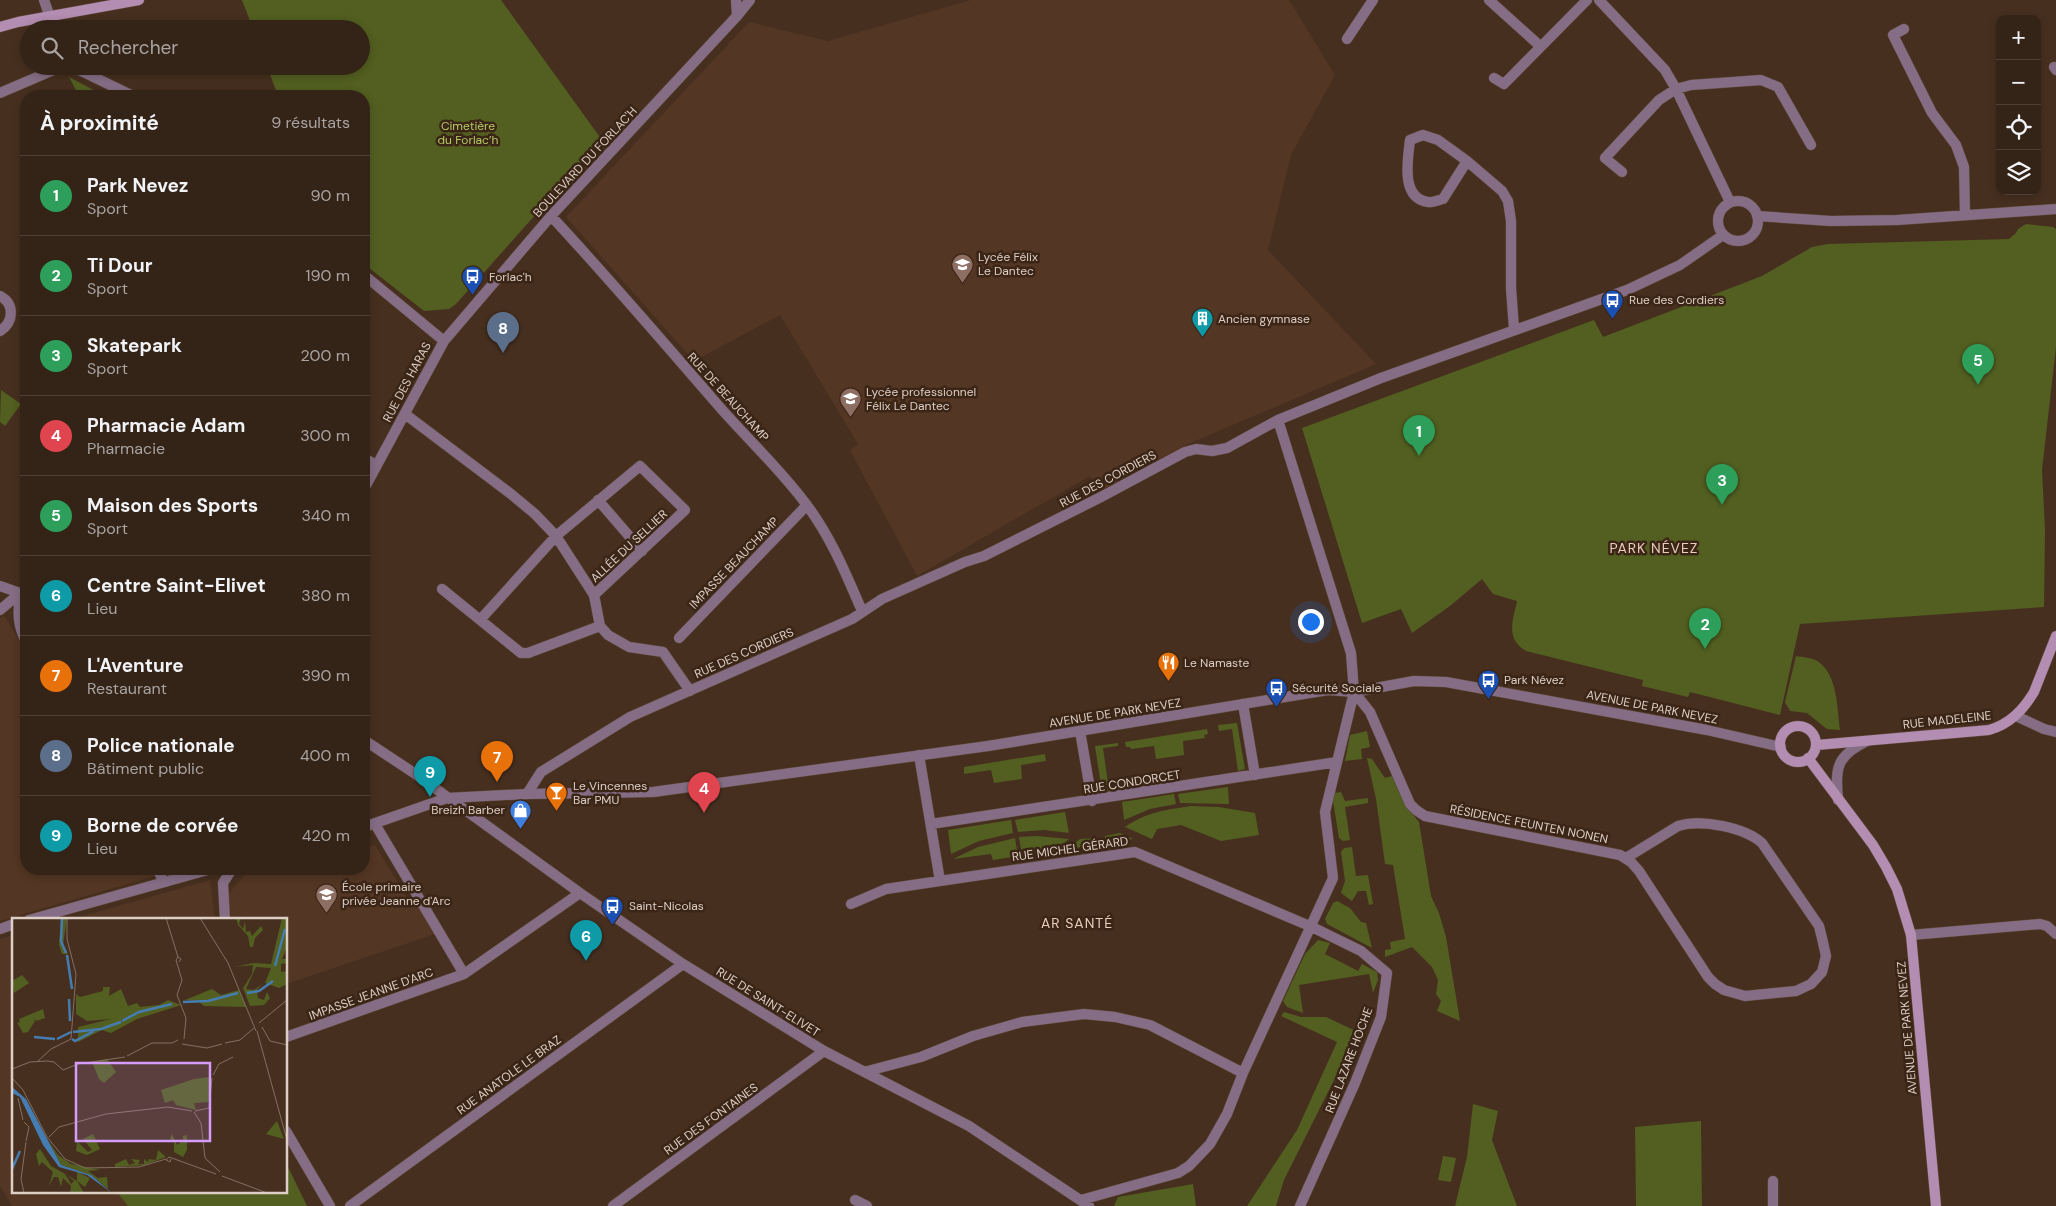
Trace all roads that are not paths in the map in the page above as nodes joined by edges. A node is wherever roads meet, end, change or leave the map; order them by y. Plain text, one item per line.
1 (44, 0) edge
2 (139, 0) edge
3 (736, 0) edge
4 (750, 0) edge
5 (1373, 0) edge
6 (1489, 0) edge
7 (1587, 0) edge
8 (1599, 0) edge
9 (737, 16) dead end
10 (50, 17) junction
11 (35, 20) edge
12 (51, 20) edge
13 (20, 23) edge
14 (0, 27) edge
15 (1904, 29) dead end
16 (1347, 39) dead end
17 (1540, 46) junction
18 (42, 75) edge
19 (90, 75) edge
20 (1494, 78) dead end
21 (1676, 89) junction
22 (121, 90) edge
23 (0, 93) edge
24 (1811, 145) dead end
25 (1467, 161) junction
26 (1622, 172) dead end
27 (1730, 202) junction
28 (2056, 209) edge
29 (1965, 215) junction
30 (551, 216) junction
31 (1758, 216) junction
32 (1723, 235) junction
33 (370, 280) edge
34 (0, 296) edge
35 (1514, 330) junction
36 (0, 331) edge
37 (444, 340) junction
38 (405, 414) junction
39 (1278, 420) junction
40 (370, 462) edge
41 (376, 465) junction
42 (370, 477) edge
43 (598, 500) junction
44 (807, 505) junction
45 (556, 536) junction
46 (642, 551) junction
47 (0, 586) edge
48 (442, 589) dead end
49 (20, 593) edge
50 (20, 596) edge
51 (594, 596) junction
52 (20, 605) edge
53 (0, 610) edge
54 (862, 612) junction
55 (480, 620) junction
56 (600, 626) junction
57 (20, 631) edge
58 (2056, 636) edge
59 (679, 638) dead end
60 (690, 691) junction
61 (1354, 692) junction
62 (1243, 704) junction
63 (2016, 716) junction
64 (1080, 731) junction
65 (2056, 732) edge
66 (1870, 740) junction
67 (370, 744) edge
68 (1816, 745) junction
69 (1781, 746) junction
70 (919, 755) junction
71 (1808, 758) junction
72 (1337, 762) junction
73 (1255, 775) junction
74 (527, 794) junction
75 (447, 798) junction
76 (1838, 800) junction
77 (1092, 801) junction
78 (375, 824) junction
79 (931, 824) junction
80 (370, 825) edge
81 (1626, 858) junction
82 (160, 875) edge
83 (189, 875) edge
84 (228, 875) edge
85 (940, 881) junction
86 (164, 882) junction
87 (580, 893) junction
88 (851, 904) dead end
89 (36, 918) edge
90 (225, 918) edge
91 (12, 925) edge
92 (1312, 926) junction
93 (0, 929) edge
94 (2056, 934) edge
95 (1911, 935) junction
96 (683, 964) junction
97 (464, 974) junction
98 (288, 1036) edge
99 (824, 1051) junction
100 (864, 1072) junction
101 (1243, 1073) junction
102 (288, 1134) edge
103 (1773, 1181) dead end
104 (855, 1200) dead end
105 (1085, 1203) edge
106 (330, 1206) edge
107 (350, 1206) edge
108 (613, 1206) edge
109 (867, 1206) edge
110 (1300, 1206) edge
111 (1773, 1206) edge
112 (1936, 1206) edge

1 - 10 street
2 - 10 main road
3 - 30 street, BOULEVARD DU FORLAC'H
4 - 9 street
5 - 16 street
6 - 17 street
7 - 17 street
8 - 21 street
10 - 11 main road
10 - 12 street
13 - 14 main road
15 - 29 street
17 - 20 street
18 - 23 street
19 - 22 street
21 - 24 street
21 - 26 street
21 - 27 street
25 - 25 street
25 - 35 street
27 - 31 street
27 - 32 street
28 - 29 street
29 - 31 street
30 - 37 street, BOULEVARD DU FORLAC'H
30 - 44 street, RUE DE BEAUCHAMP
31 - 32 street
32 - 35 street, RUE DES CORDIERS
33 - 37 street
34 - 36 street
35 - 39 street, RUE DES CORDIERS
37 - 38 street, RUE DES HARAS
38 - 41 street, RUE DES HARAS
38 - 45 street
39 - 54 street, RUE DES CORDIERS
39 - 61 street
40 - 41 street
41 - 42 street, RUE DES HARAS
43 - 45 street, ALLÉE DU SELLIER
43 - 46 street
43 - 46 street, ALLÉE DU SELLIER
44 - 54 street, RUE DE BEAUCHAMP
44 - 59 street, IMPASSE BEAUCHAMP
45 - 51 street
45 - 55 street, ALLÉE DU SELLIER
46 - 51 street, ALLÉE DU SELLIER
47 - 49 street
48 - 55 street
50 - 53 street
51 - 56 street
52 - 57 street
54 - 60 street, RUE DES CORDIERS
55 - 56 street
56 - 60 street
58 - 63 main road, RUE MADELEINE
60 - 74 street, RUE DES CORDIERS
61 - 62 street, AVENUE DE PARK NEVEZ
61 - 69 street, AVENUE DE PARK NEVEZ
61 - 72 street
61 - 81 street, RÉSIDENCE FEUNTEN NONEN
62 - 64 street, AVENUE DE PARK NEVEZ
62 - 73 street
63 - 65 street
63 - 66 main road, RUE MADELEINE
64 - 70 street, AVENUE DE PARK NEVEZ
64 - 77 street
66 - 68 main road, RUE MADELEINE
66 - 76 street
67 - 75 street, RUE DE SAINT-ELIVET
68 - 69 main road
68 - 71 main road
69 - 71 main road
70 - 74 street, AVENUE DE PARK NEVEZ
70 - 79 street
71 - 76 main road, AVENUE DE PARK NEVEZ
72 - 73 street, RUE CONDORCET
72 - 92 street
73 - 77 street, RUE CONDORCET
74 - 75 street, AVENUE DE PARK NEVEZ
75 - 78 street, AVENUE DE PARK NEVEZ
75 - 87 street, RUE DE SAINT-ELIVET
76 - 95 main road, AVENUE DE PARK NEVEZ
77 - 79 street, RUE CONDORCET
78 - 80 street, AVENUE DE PARK NEVEZ
78 - 97 street
79 - 85 street
81 - 81 street
82 - 86 street
83 - 86 street
84 - 90 street
85 - 88 street, RUE MICHEL GÉRARD
85 - 92 street, RUE MICHEL GÉRARD
86 - 89 street
87 - 96 street, RUE DE SAINT-ELIVET
87 - 97 street, IMPASSE JEANNE D'ARC
91 - 93 street
92 - 101 street
92 - 110 street, RUE LAZARE HOCHE
94 - 95 street
95 - 112 main road, AVENUE DE PARK NEVEZ
96 - 99 street, RUE DE SAINT-ELIVET
96 - 107 street, RUE ANATOLE LE BRAZ
97 - 98 street, IMPASSE JEANNE D'ARC
99 - 100 street, RUE DE SAINT-ELIVET
99 - 108 street, RUE DES FONTAINES
100 - 101 street
100 - 105 street, RUE DE SAINT-ELIVET
101 - 105 street
102 - 106 street
103 - 111 street
104 - 109 street

